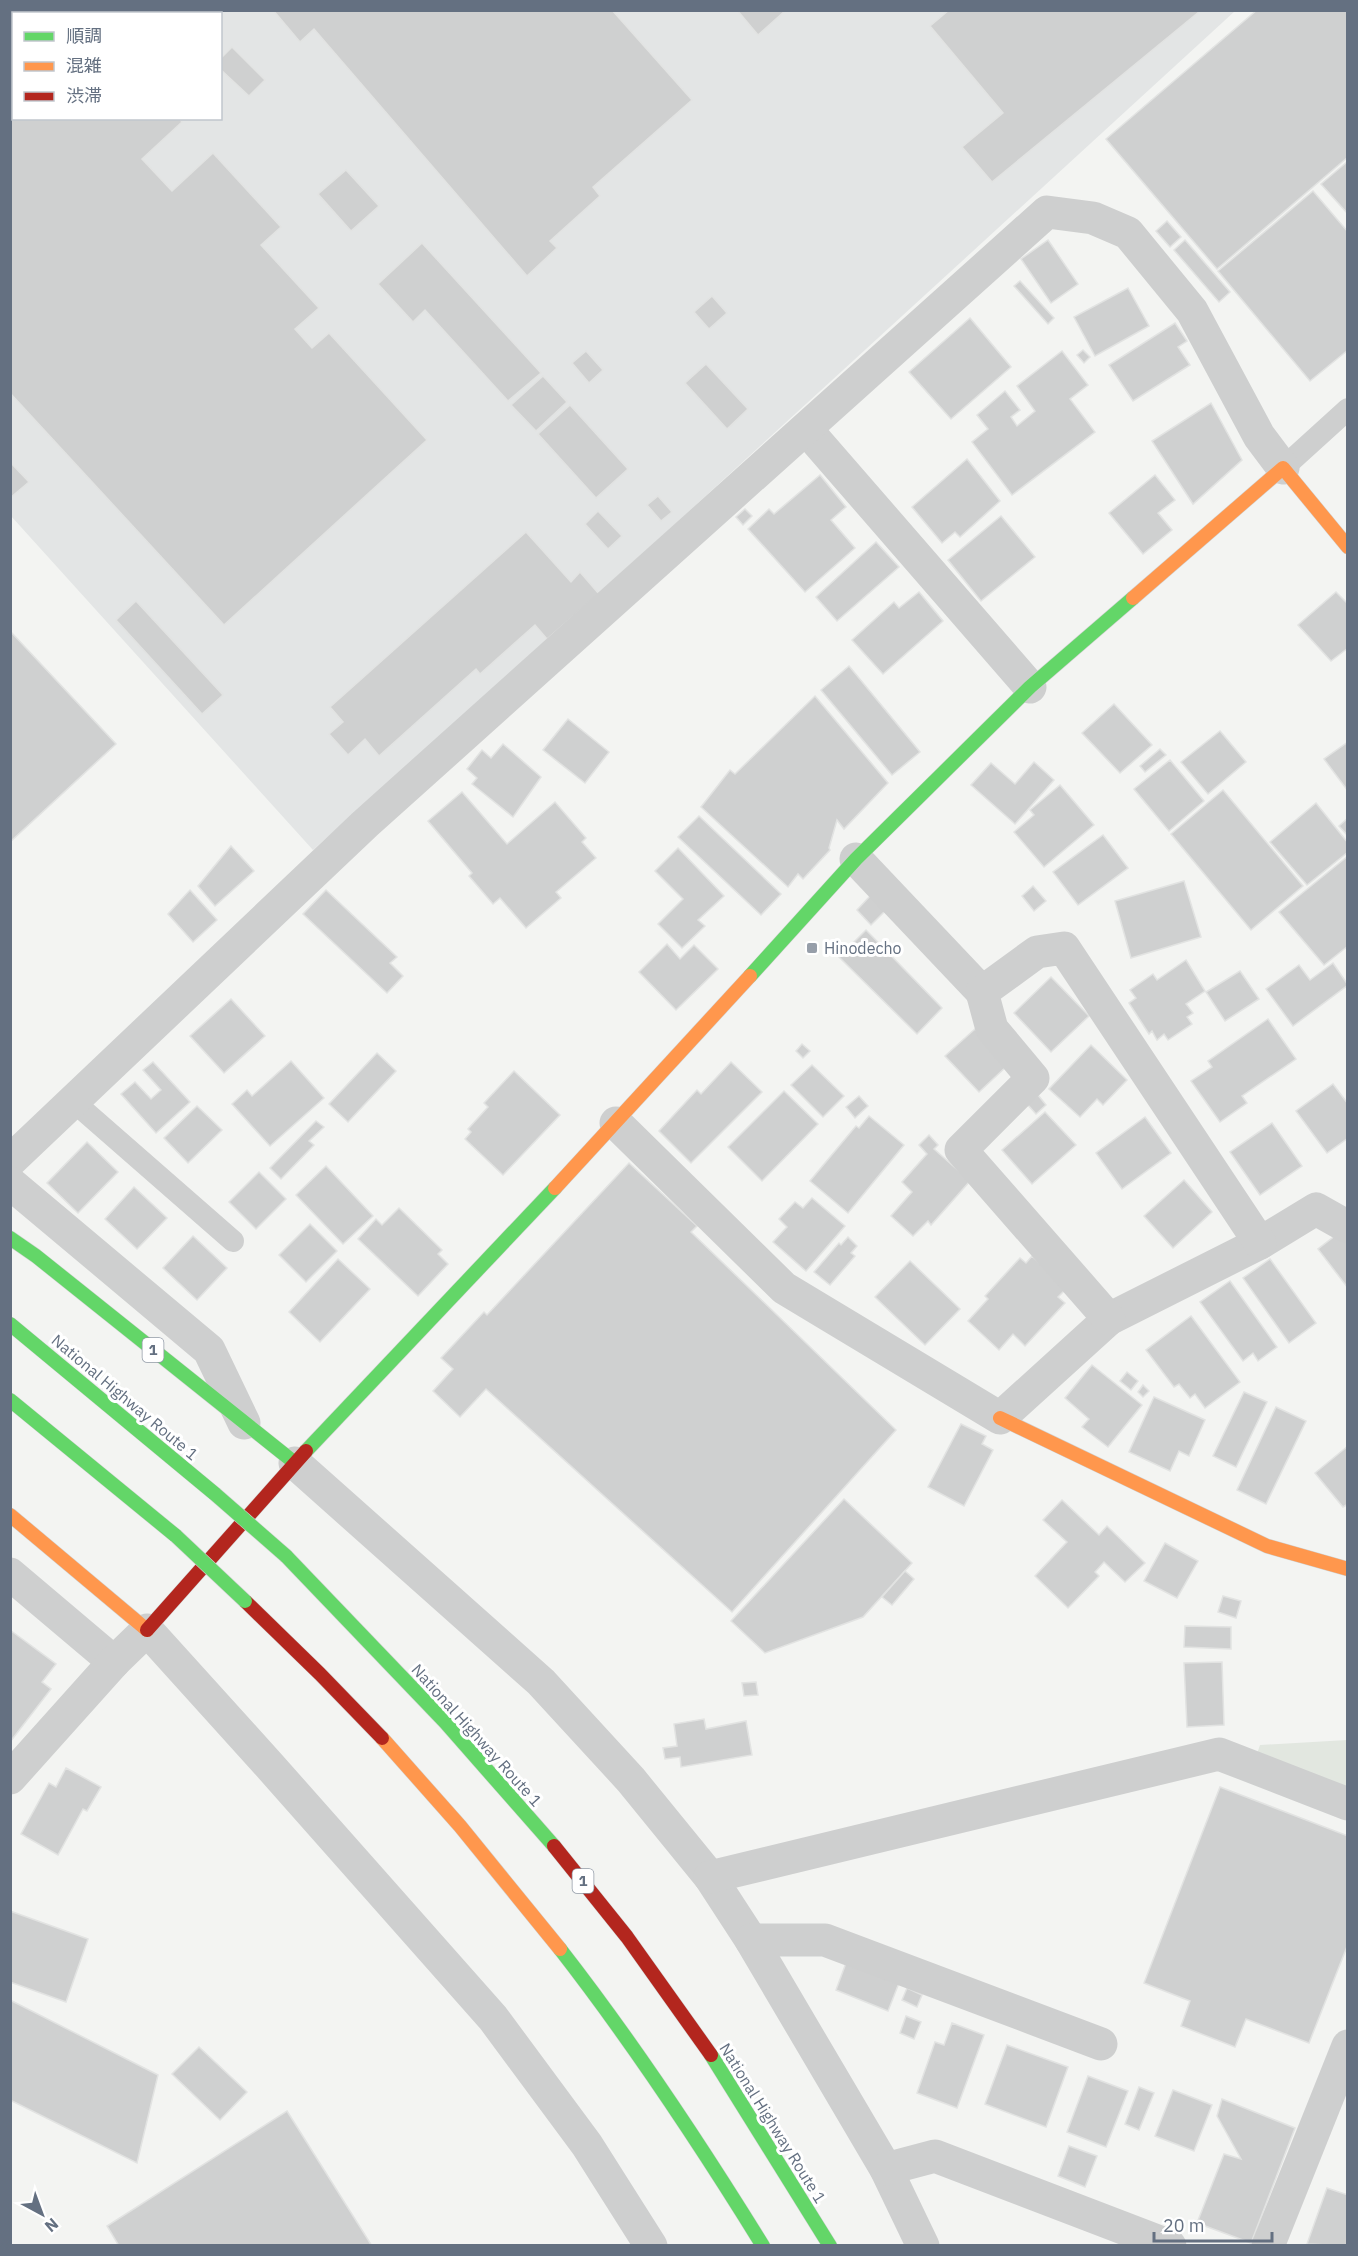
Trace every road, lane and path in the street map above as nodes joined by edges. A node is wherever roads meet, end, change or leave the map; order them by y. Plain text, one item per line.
1 (1347, 409) edge
2 (806, 429) junction
3 (1283, 468) junction
4 (1347, 547) edge
5 (1030, 687) junction
6 (856, 860) junction
7 (982, 992) junction
8 (74, 1102) junction
9 (616, 1123) junction
10 (10, 1161) edge
11 (10, 1183) edge
12 (1347, 1227) edge
13 (10, 1238) edge
14 (233, 1241) dead end
15 (1260, 1243) junction
16 (1108, 1319) junction
17 (10, 1324) edge
18 (10, 1400) edge
19 (1000, 1418) junction
20 (244, 1423) junction
21 (295, 1463) junction
22 (10, 1515) edge
23 (1347, 1569) edge
24 (10, 1574) edge
25 (147, 1630) junction
26 (114, 1662) junction
27 (10, 1778) edge
28 (1347, 1804) edge
29 (710, 1877) junction
30 (751, 1940) junction
31 (1101, 2044) dead end
32 (1347, 2046) edge
33 (886, 2169) junction
34 (651, 2246) edge
35 (763, 2246) edge
36 (831, 2246) edge
37 (923, 2246) edge
38 (1170, 2246) edge
39 (1268, 2246) edge

1 - 3 lane
2 - 3 street
2 - 5 street
2 - 8 street
3 - 4 main road
3 - 5 main road
5 - 6 main road
6 - 7 street
6 - 9 main road
7 - 15 street
7 - 16 street
8 - 10 street
8 - 14 lane
9 - 19 street
9 - 21 main road
11 - 20 street
12 - 15 street
13 - 20 main road, 1
15 - 16 street
16 - 19 street
17 - 36 main road, National Highway Route 1 / 1, bridge
18 - 35 main road, bridge
19 - 23 main road
20 - 21 main road, 1
21 - 25 main road
21 - 29 street
22 - 25 main road
24 - 26 street
25 - 26 street
25 - 34 street
26 - 27 street
28 - 29 street
29 - 30 street
30 - 31 street
30 - 33 street
32 - 39 street
33 - 37 street
33 - 38 street

